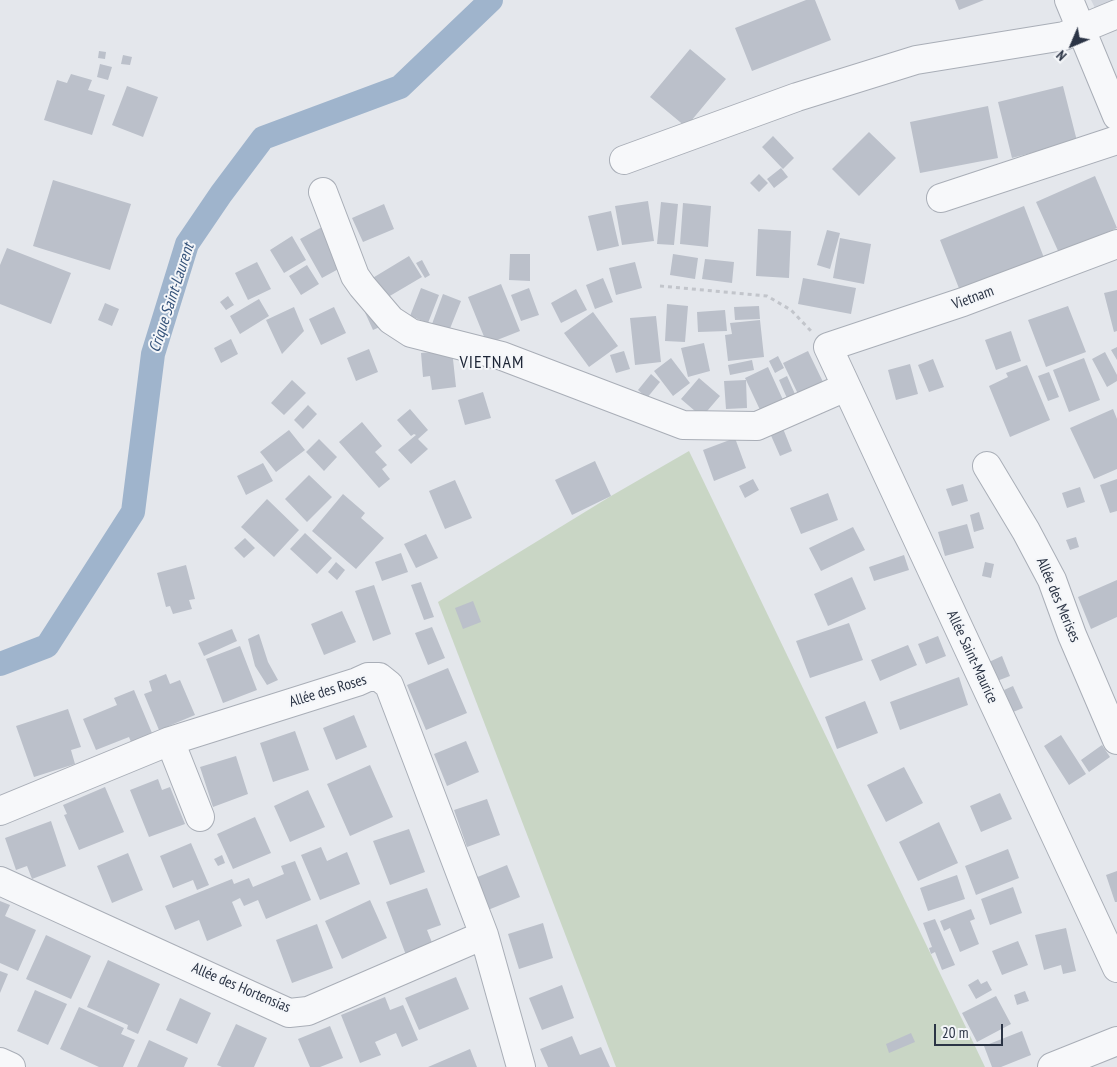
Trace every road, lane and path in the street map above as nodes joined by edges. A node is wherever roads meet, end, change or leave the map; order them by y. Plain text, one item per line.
1 (1069, 0) edge
2 (1117, 14) edge
3 (1081, 29) junction
4 (1117, 116) edge
5 (1117, 140) edge
6 (624, 160) dead end
7 (323, 192) dead end
8 (942, 198) dead end
9 (1117, 244) edge
10 (660, 286) dead end
11 (828, 347) junction
12 (846, 387) junction
13 (987, 466) dead end
14 (1117, 740) edge
15 (170, 741) junction
16 (0, 811) edge
17 (200, 817) dead end
18 (0, 882) edge
19 (484, 935) junction
20 (1117, 968) edge
21 (1117, 1041) edge
22 (0, 1062) edge
23 (11, 1067) edge
24 (521, 1067) edge
25 (1052, 1067) edge

1 - 3 street
2 - 3 street
3 - 4 street
3 - 6 street
5 - 8 street
7 - 12 street
9 - 11 street, Vietnam
10 - 11 path
11 - 12 street, Allée Saint-Maurice
12 - 20 street, Allée Saint-Maurice
13 - 14 street, Allée des Merises
15 - 16 street, Allée des Roses
15 - 17 street
15 - 19 street, Allée des Roses
18 - 19 street, Allée des Hortensias
19 - 24 street, Allée des Roses
21 - 25 street
22 - 23 street

